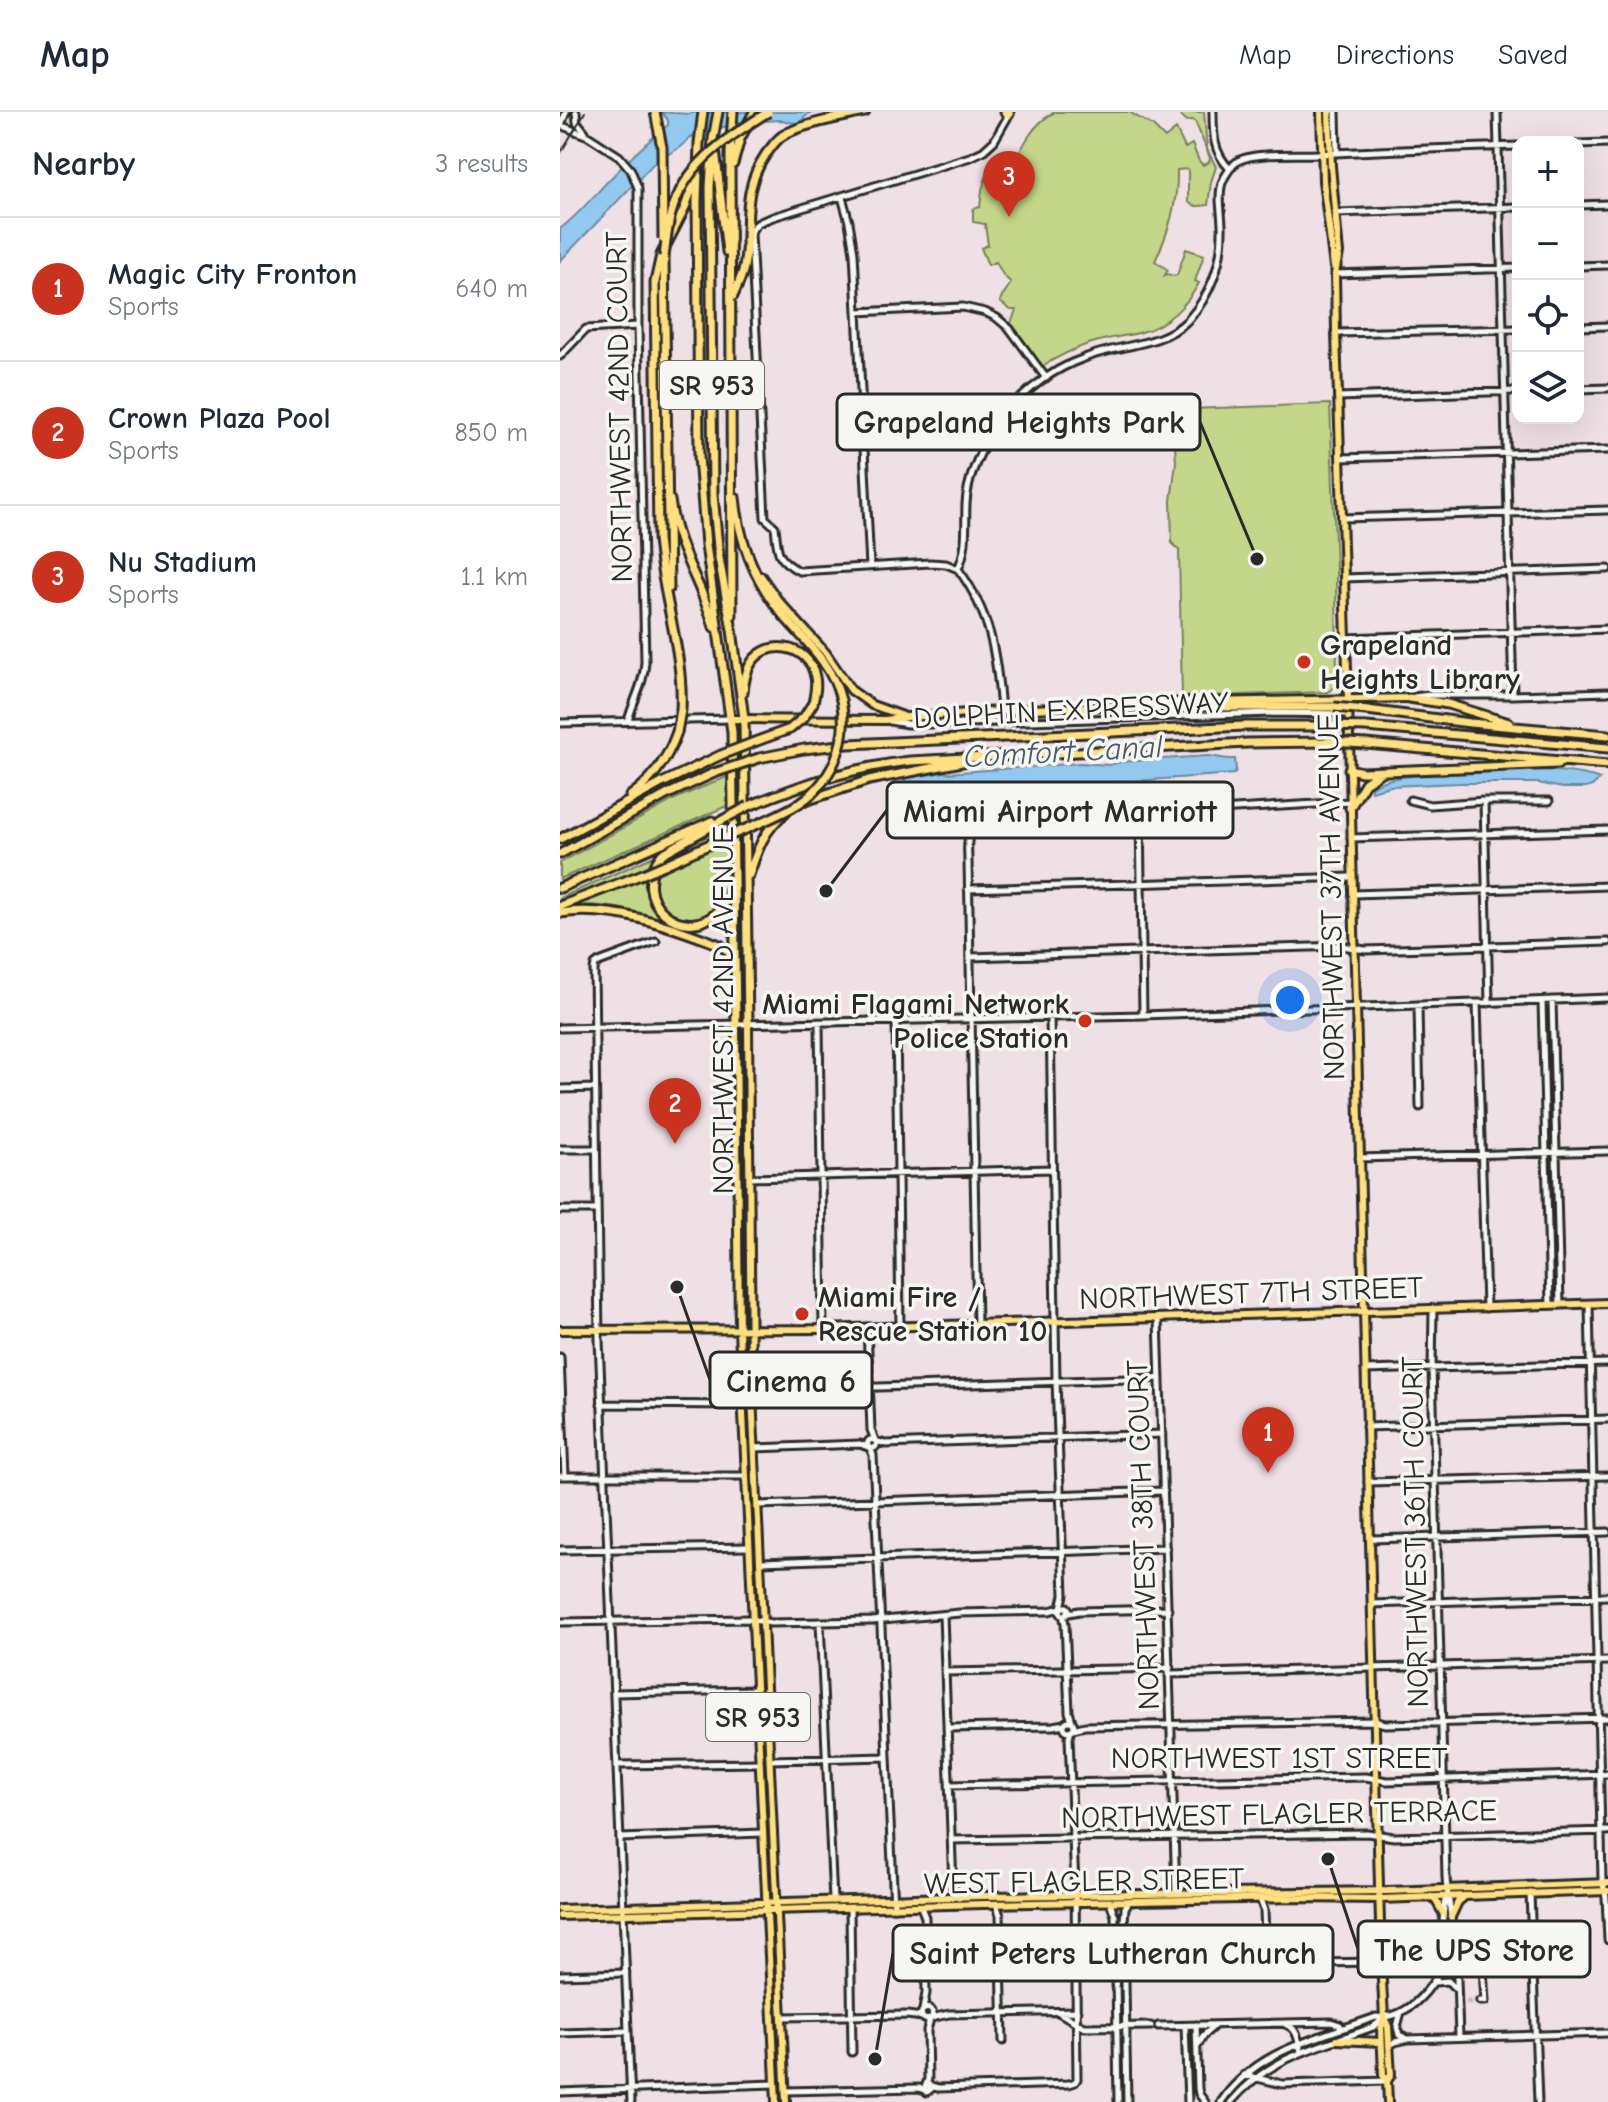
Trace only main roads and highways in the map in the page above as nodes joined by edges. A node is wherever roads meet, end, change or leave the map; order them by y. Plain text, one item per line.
1 (655, 112) edge
2 (703, 112) edge
3 (718, 112) edge
4 (733, 112) edge
5 (754, 112) edge
6 (768, 112) edge
7 (865, 112) edge
8 (1321, 112) edge
9 (1329, 112) edge
10 (713, 139) junction
11 (1330, 153) junction
12 (697, 172) junction
13 (731, 178) junction
14 (664, 257) junction
15 (731, 265) junction
16 (1335, 274) junction
17 (731, 301) junction
18 (732, 455) junction
19 (667, 474) junction
20 (743, 539) junction
21 (670, 610) junction
22 (732, 630) junction
23 (720, 648) junction
24 (1409, 698) joint
25 (1348, 699) junction
26 (742, 702) junction
27 (1121, 705) junction
28 (907, 717) junction
29 (744, 718) junction
30 (731, 719) junction
31 (1518, 726) junction
32 (1608, 735) edge
33 (1608, 748) edge
34 (989, 756) junction
35 (1585, 763) junction
36 (1608, 765) edge
37 (1349, 769) junction
38 (1383, 771) junction
39 (1350, 805) junction
40 (613, 810) junction
41 (728, 816) junction
42 (560, 839) edge
43 (560, 854) edge
44 (734, 875) junction
45 (747, 881) junction
46 (560, 888) edge
47 (560, 906) edge
48 (560, 913) edge
49 (735, 966) junction
50 (736, 1025) joint
51 (748, 1025) joint
52 (737, 1160) junction
53 (737, 1176) junction
54 (748, 1178) junction
55 (749, 1196) junction
56 (1608, 1303) edge
57 (1364, 1312) junction
58 (560, 1331) edge
59 (739, 1331) junction
60 (750, 1331) junction
61 (744, 1429) junction
62 (755, 1448) junction
63 (746, 1476) junction
64 (757, 1495) junction
65 (760, 1763) junction
66 (771, 1777) junction
67 (1606, 1887) edge
68 (1242, 1892) junction
69 (1176, 1893) junction
70 (1446, 1893) junction
71 (1380, 1895) junction
72 (1465, 1896) junction
73 (1431, 1897) junction
74 (1075, 1899) junction
75 (1225, 1900) junction
76 (1159, 1901) junction
77 (894, 1904) junction
78 (767, 1906) junction
79 (777, 1906) junction
80 (560, 1909) edge
81 (623, 1910) junction
82 (1443, 1913) road end
83 (560, 1916) edge
84 (1451, 1917) road end
85 (771, 1999) junction
86 (772, 2017) junction
87 (782, 2017) junction
88 (1384, 2018) junction
89 (783, 2037) junction
90 (1337, 2040) road end
91 (1381, 2042) junction
92 (1387, 2081) junction
93 (775, 2084) junction
94 (786, 2096) edge
95 (776, 2102) edge
96 (1388, 2102) edge

1 - 14 highway, bridge
2 - 12 highway, NORTHWEST 42ND AVENUE / SR 953
3 - 10 highway, NORTHWEST 42ND AVENUE / SR 953
4 - 13 highway
5 - 13 highway, bridge
6 - 14 highway, bridge
7 - 17 highway
8 - 11 main road, NORTHWEST 37TH AVENUE
9 - 11 main road, NORTHWEST 37TH AVENUE
10 - 15 highway
10 - 22 highway, NORTHWEST 42ND AVENUE / SR 953
11 - 16 main road, NORTHWEST 37TH AVENUE
11 - 16 main road, NORTHWEST 37TH AVENUE
12 - 21 highway
12 - 23 highway, NORTHWEST 42ND AVENUE / SR 953
13 - 15 highway
14 - 19 highway
15 - 17 highway
16 - 25 main road, NORTHWEST 37TH AVENUE
17 - 18 highway
18 - 20 highway
18 - 22 highway
19 - 21 highway
19 - 23 highway
20 - 28 main road
20 - 47 highway, bridge
21 - 40 highway, bridge
22 - 26 highway, NORTHWEST 42ND AVENUE / SR 953
23 - 30 highway, NORTHWEST 42ND AVENUE / SR 953
24 - 25 main road
24 - 31 highway
25 - 27 main road
25 - 37 main road, NORTHWEST 37TH AVENUE
26 - 29 highway, NORTHWEST 42ND AVENUE / SR 953
26 - 40 highway, bridge
27 - 28 main road
27 - 31 highway, bridge
28 - 29 main road
29 - 30 main road
29 - 45 highway, NORTHWEST 42ND AVENUE / SR 953
30 - 44 highway, NORTHWEST 42ND AVENUE / SR 953
31 - 32 highway
33 - 43 highway, DOLPHIN EXPRESSWAY, bridge
34 - 35 highway, DOLPHIN EXPRESSWAY, bridge
34 - 41 highway, DOLPHIN EXPRESSWAY, bridge
34 - 45 highway
35 - 36 highway, DOLPHIN EXPRESSWAY
35 - 38 highway
37 - 38 highway
37 - 39 main road, NORTHWEST 37TH AVENUE
38 - 39 highway
39 - 57 main road, NORTHWEST 37TH AVENUE
40 - 42 highway
41 - 44 highway
41 - 46 highway
44 - 49 highway, NORTHWEST 42ND AVENUE / SR 953
45 - 51 highway, NORTHWEST 42ND AVENUE / SR 953
48 - 49 highway
49 - 50 highway, NORTHWEST 42ND AVENUE / SR 953
50 - 52 main road, NORTHWEST 42ND AVENUE / SR 953
51 - 54 main road, NORTHWEST 42ND AVENUE / SR 953
52 - 53 main road, NORTHWEST 42ND AVENUE / SR 953
52 - 54 main road
53 - 55 main road
53 - 59 main road, NORTHWEST 42ND AVENUE / SR 953
54 - 55 main road, NORTHWEST 42ND AVENUE / SR 953
55 - 60 main road, NORTHWEST 42ND AVENUE / SR 953
56 - 57 main road, NORTHWEST 7TH STREET
57 - 60 main road, NORTHWEST 7TH STREET
57 - 71 main road, NORTHWEST 37TH AVENUE
58 - 59 main road, NORTHWEST 7TH STREET
59 - 60 main road, NORTHWEST 7TH STREET
59 - 61 main road, NORTHWEST 42ND AVENUE / SR 953
60 - 62 main road, NORTHWEST 42ND AVENUE / SR 953
61 - 62 main road
61 - 63 main road, NORTHWEST 42ND AVENUE / SR 953
62 - 64 main road, NORTHWEST 42ND AVENUE / SR 953
63 - 64 main road
63 - 65 main road, NORTHWEST 42ND AVENUE / SR 953
64 - 66 main road, NORTHWEST 42ND AVENUE / SR 953
65 - 66 main road
65 - 78 main road, NORTHWEST 42ND AVENUE / SR 953
66 - 79 main road, NORTHWEST 42ND AVENUE / SR 953
67 - 70 main road, WEST FLAGLER STREET
67 - 72 main road, WEST FLAGLER STREET
68 - 69 main road, WEST FLAGLER STREET
68 - 71 main road, WEST FLAGLER STREET
68 - 75 main road
69 - 74 main road, WEST FLAGLER STREET
69 - 76 main road
70 - 71 main road, WEST FLAGLER STREET
70 - 72 main road, WEST FLAGLER STREET
70 - 73 main road, WEST FLAGLER STREET
71 - 73 main road, WEST FLAGLER STREET
71 - 75 main road, WEST FLAGLER STREET
71 - 88 main road
72 - 84 main road
73 - 82 main road
74 - 76 main road, WEST FLAGLER STREET
74 - 77 main road, WEST FLAGLER STREET
74 - 77 main road, WEST FLAGLER STREET
75 - 76 main road, WEST FLAGLER STREET
77 - 79 main road, WEST FLAGLER STREET
77 - 79 main road, WEST FLAGLER STREET
78 - 79 main road, WEST FLAGLER STREET
78 - 81 main road, WEST FLAGLER STREET
78 - 85 main road, SR 953
79 - 87 main road, SR 953
80 - 81 main road, WEST FLAGLER STREET
81 - 83 main road, WEST FLAGLER STREET
85 - 86 main road, SR 953
85 - 87 main road
86 - 89 main road
86 - 93 main road, SR 953
87 - 89 main road, SR 953
88 - 91 main road
88 - 92 main road
89 - 94 main road, SR 953
90 - 91 main road
91 - 92 main road
92 - 96 main road
93 - 94 main road
93 - 95 main road, SR 953

